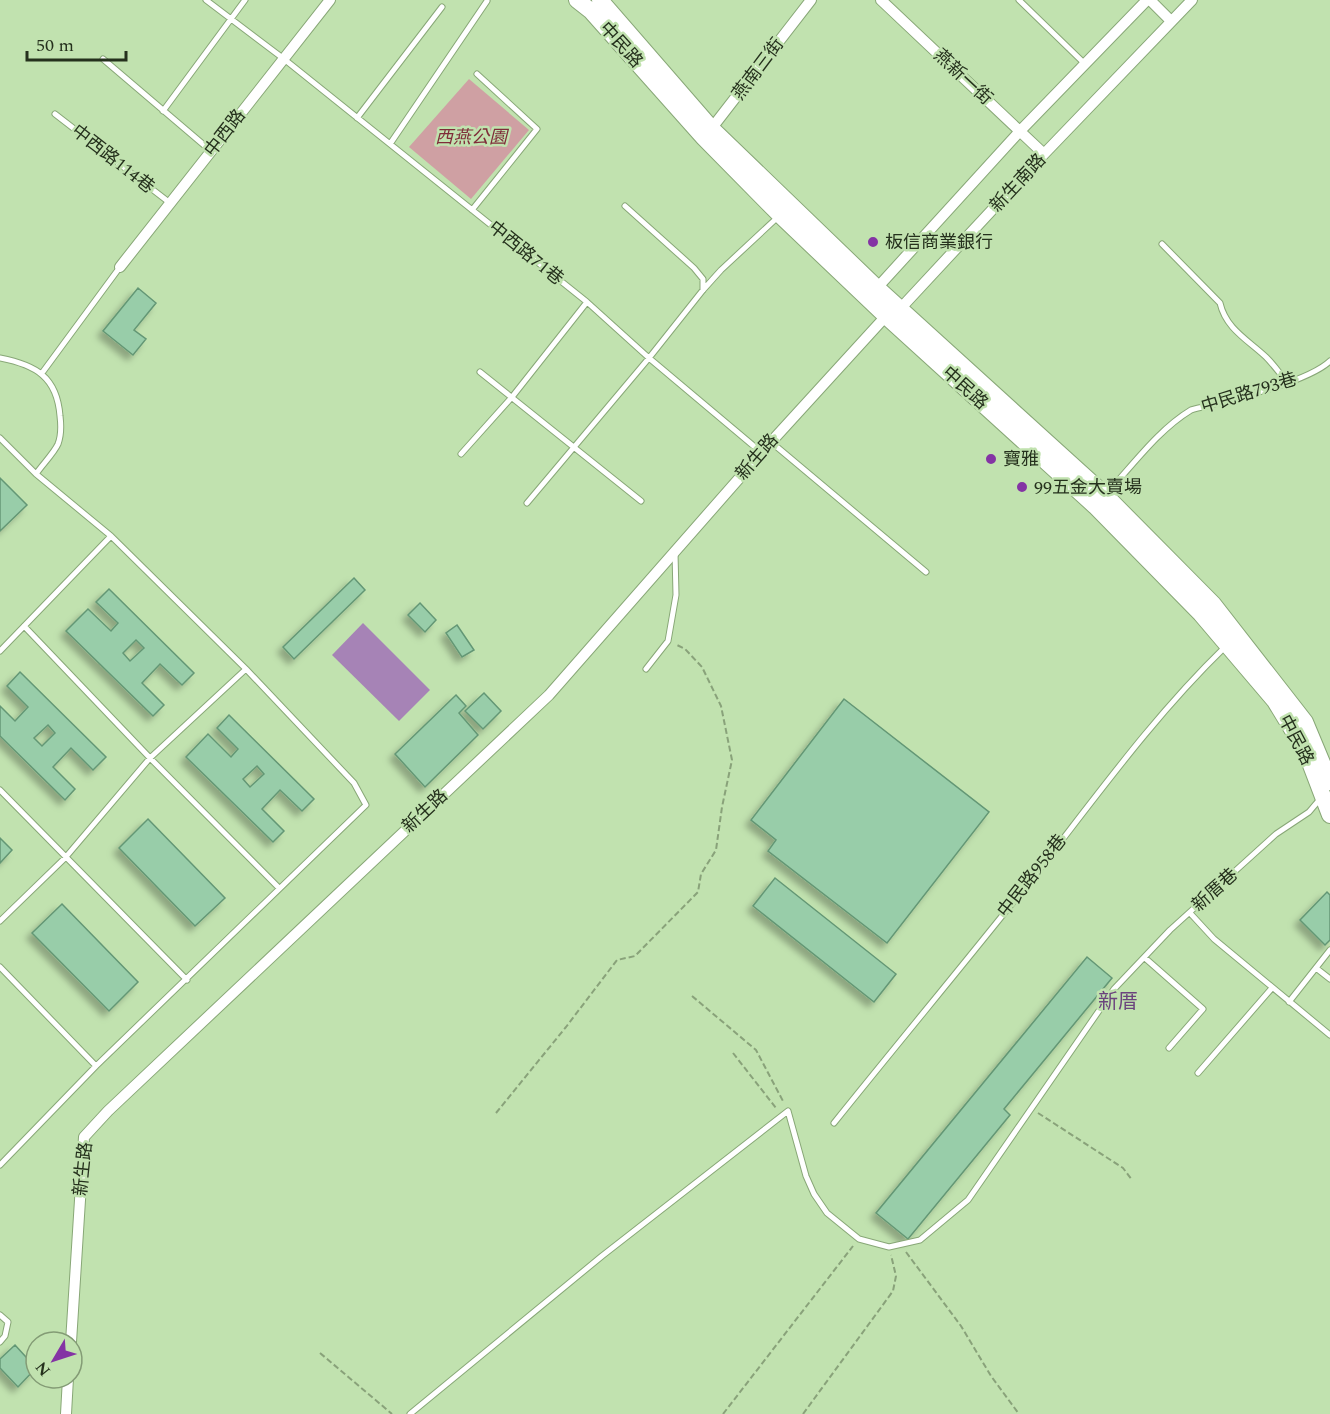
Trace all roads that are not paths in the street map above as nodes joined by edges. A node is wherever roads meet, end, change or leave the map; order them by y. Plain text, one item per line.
1 (206, 0) edge
2 (245, 0) edge
3 (330, 0) edge
4 (577, 0) edge
5 (811, 0) edge
6 (881, 0) edge
7 (1019, 0) edge
8 (1148, 0) edge
9 (1192, 0) edge
10 (488, 2) dead end
11 (597, 4) edge
12 (442, 7) dead end
13 (230, 19) junction
14 (1171, 21) junction
15 (103, 59) dead end
16 (284, 59) junction
17 (1085, 64) junction
18 (477, 74) dead end
19 (163, 111) junction
20 (55, 114) dead end
21 (357, 118) junction
22 (1020, 131) junction
23 (708, 133) junction
24 (390, 144) junction
25 (211, 151) junction
26 (1044, 154) junction
27 (170, 203) junction
28 (625, 206) dead end
29 (472, 210) junction
30 (780, 215) junction
31 (1162, 244) dead end
32 (120, 267) joint
33 (877, 288) junction
34 (703, 290) junction
35 (587, 302) junction
36 (893, 312) junction
37 (0, 358) edge
38 (649, 358) junction
39 (1330, 361) edge
40 (480, 372) dead end
41 (42, 373) junction
42 (1288, 383) junction
43 (512, 397) junction
44 (0, 438) edge
45 (771, 442) junction
46 (574, 447) junction
47 (762, 453) junction
48 (461, 454) dead end
49 (36, 474) junction
50 (1100, 500) junction
51 (641, 501) dead end
52 (527, 503) dead end
53 (111, 536) junction
54 (675, 551) junction
55 (926, 572) dead end
56 (24, 626) junction
57 (1233, 639) junction
58 (0, 651) edge
59 (246, 669) junction
60 (646, 669) dead end
61 (150, 758) junction
62 (1328, 771) edge
63 (0, 790) edge
64 (1322, 798) junction
65 (1330, 815) edge
66 (65, 858) junction
67 (279, 888) junction
68 (1190, 913) junction
69 (0, 921) edge
70 (1330, 950) edge
71 (1145, 958) junction
72 (0, 967) edge
73 (1316, 968) junction
74 (1330, 979) edge
75 (187, 980) junction
76 (1272, 988) junction
77 (1289, 1002) junction
78 (1330, 1035) edge
79 (1169, 1047) dead end
80 (96, 1066) junction
81 (1198, 1073) dead end
82 (834, 1123) dead end
83 (0, 1165) edge
84 (0, 1315) edge
85 (72, 1330) edge
86 (0, 1342) edge
87 (67, 1390) edge
88 (66, 1414) edge
89 (410, 1414) edge

1 - 13 lane, 中西路71巷
2 - 13 lane
3 - 16 street, 中西路
4 - 11 main road, 中民路
5 - 23 street, 燕南三街
6 - 22 street, 燕新一街
7 - 17 lane
8 - 14 street
8 - 17 street, 新生南路
9 - 14 street, 新生南路
10 - 24 lane
11 - 23 main road, 中民路
12 - 21 lane
13 - 16 lane, 中西路71巷
13 - 19 lane
14 - 26 street, 新生南路
15 - 19 lane
16 - 21 lane, 中西路71巷
16 - 25 street, 中西路
17 - 22 street, 新生南路
18 - 29 lane
19 - 25 lane
20 - 27 lane, 中西路114巷
21 - 24 lane, 中西路71巷
22 - 26 street, 燕新一街
22 - 33 street, 新生南路
23 - 30 main road, 中民路
23 - 33 main road, 中民路
24 - 29 lane, 中西路71巷
25 - 27 street, 中西路
26 - 36 street, 新生南路
27 - 32 street, 中西路
28 - 34 lane
29 - 35 lane, 中西路71巷
30 - 34 lane
30 - 36 main road, 中民路
31 - 42 lane
32 - 41 lane
33 - 36 main road, 中民路
34 - 38 lane
35 - 38 lane, 中西路71巷
35 - 43 lane
36 - 45 street, 新生路
36 - 50 main road, 中民路
37 - 41 lane
38 - 46 lane
38 - 47 lane, 中西路71巷
39 - 42 lane, 中民路793巷
40 - 43 lane
41 - 49 lane
42 - 50 lane, 中民路793巷
43 - 46 lane
43 - 48 lane
44 - 49 lane
45 - 47 street, 新生路
45 - 55 lane
46 - 51 lane
46 - 52 lane
47 - 54 street, 新生路
49 - 53 lane
50 - 57 main road, 中民路
53 - 56 lane
53 - 59 lane
54 - 60 lane
54 - 85 street, 新生路
56 - 58 lane
56 - 61 lane
57 - 62 main road, 中民路
57 - 64 main road, 中民路
57 - 82 lane, 中民路958巷
59 - 61 lane
59 - 67 lane
61 - 66 lane
61 - 67 lane
62 - 64 lane
63 - 66 lane
64 - 65 main road, 中民路
64 - 68 lane, 新厝巷
66 - 69 lane
66 - 75 lane
67 - 75 lane
68 - 71 lane, 新厝巷
68 - 76 lane
70 - 73 lane
71 - 79 lane
71 - 89 lane, 新厝巷
72 - 80 lane
73 - 74 lane
73 - 77 lane
75 - 80 lane
76 - 77 lane
76 - 81 lane
77 - 78 lane
80 - 83 lane
84 - 86 lane
87 - 88 street

